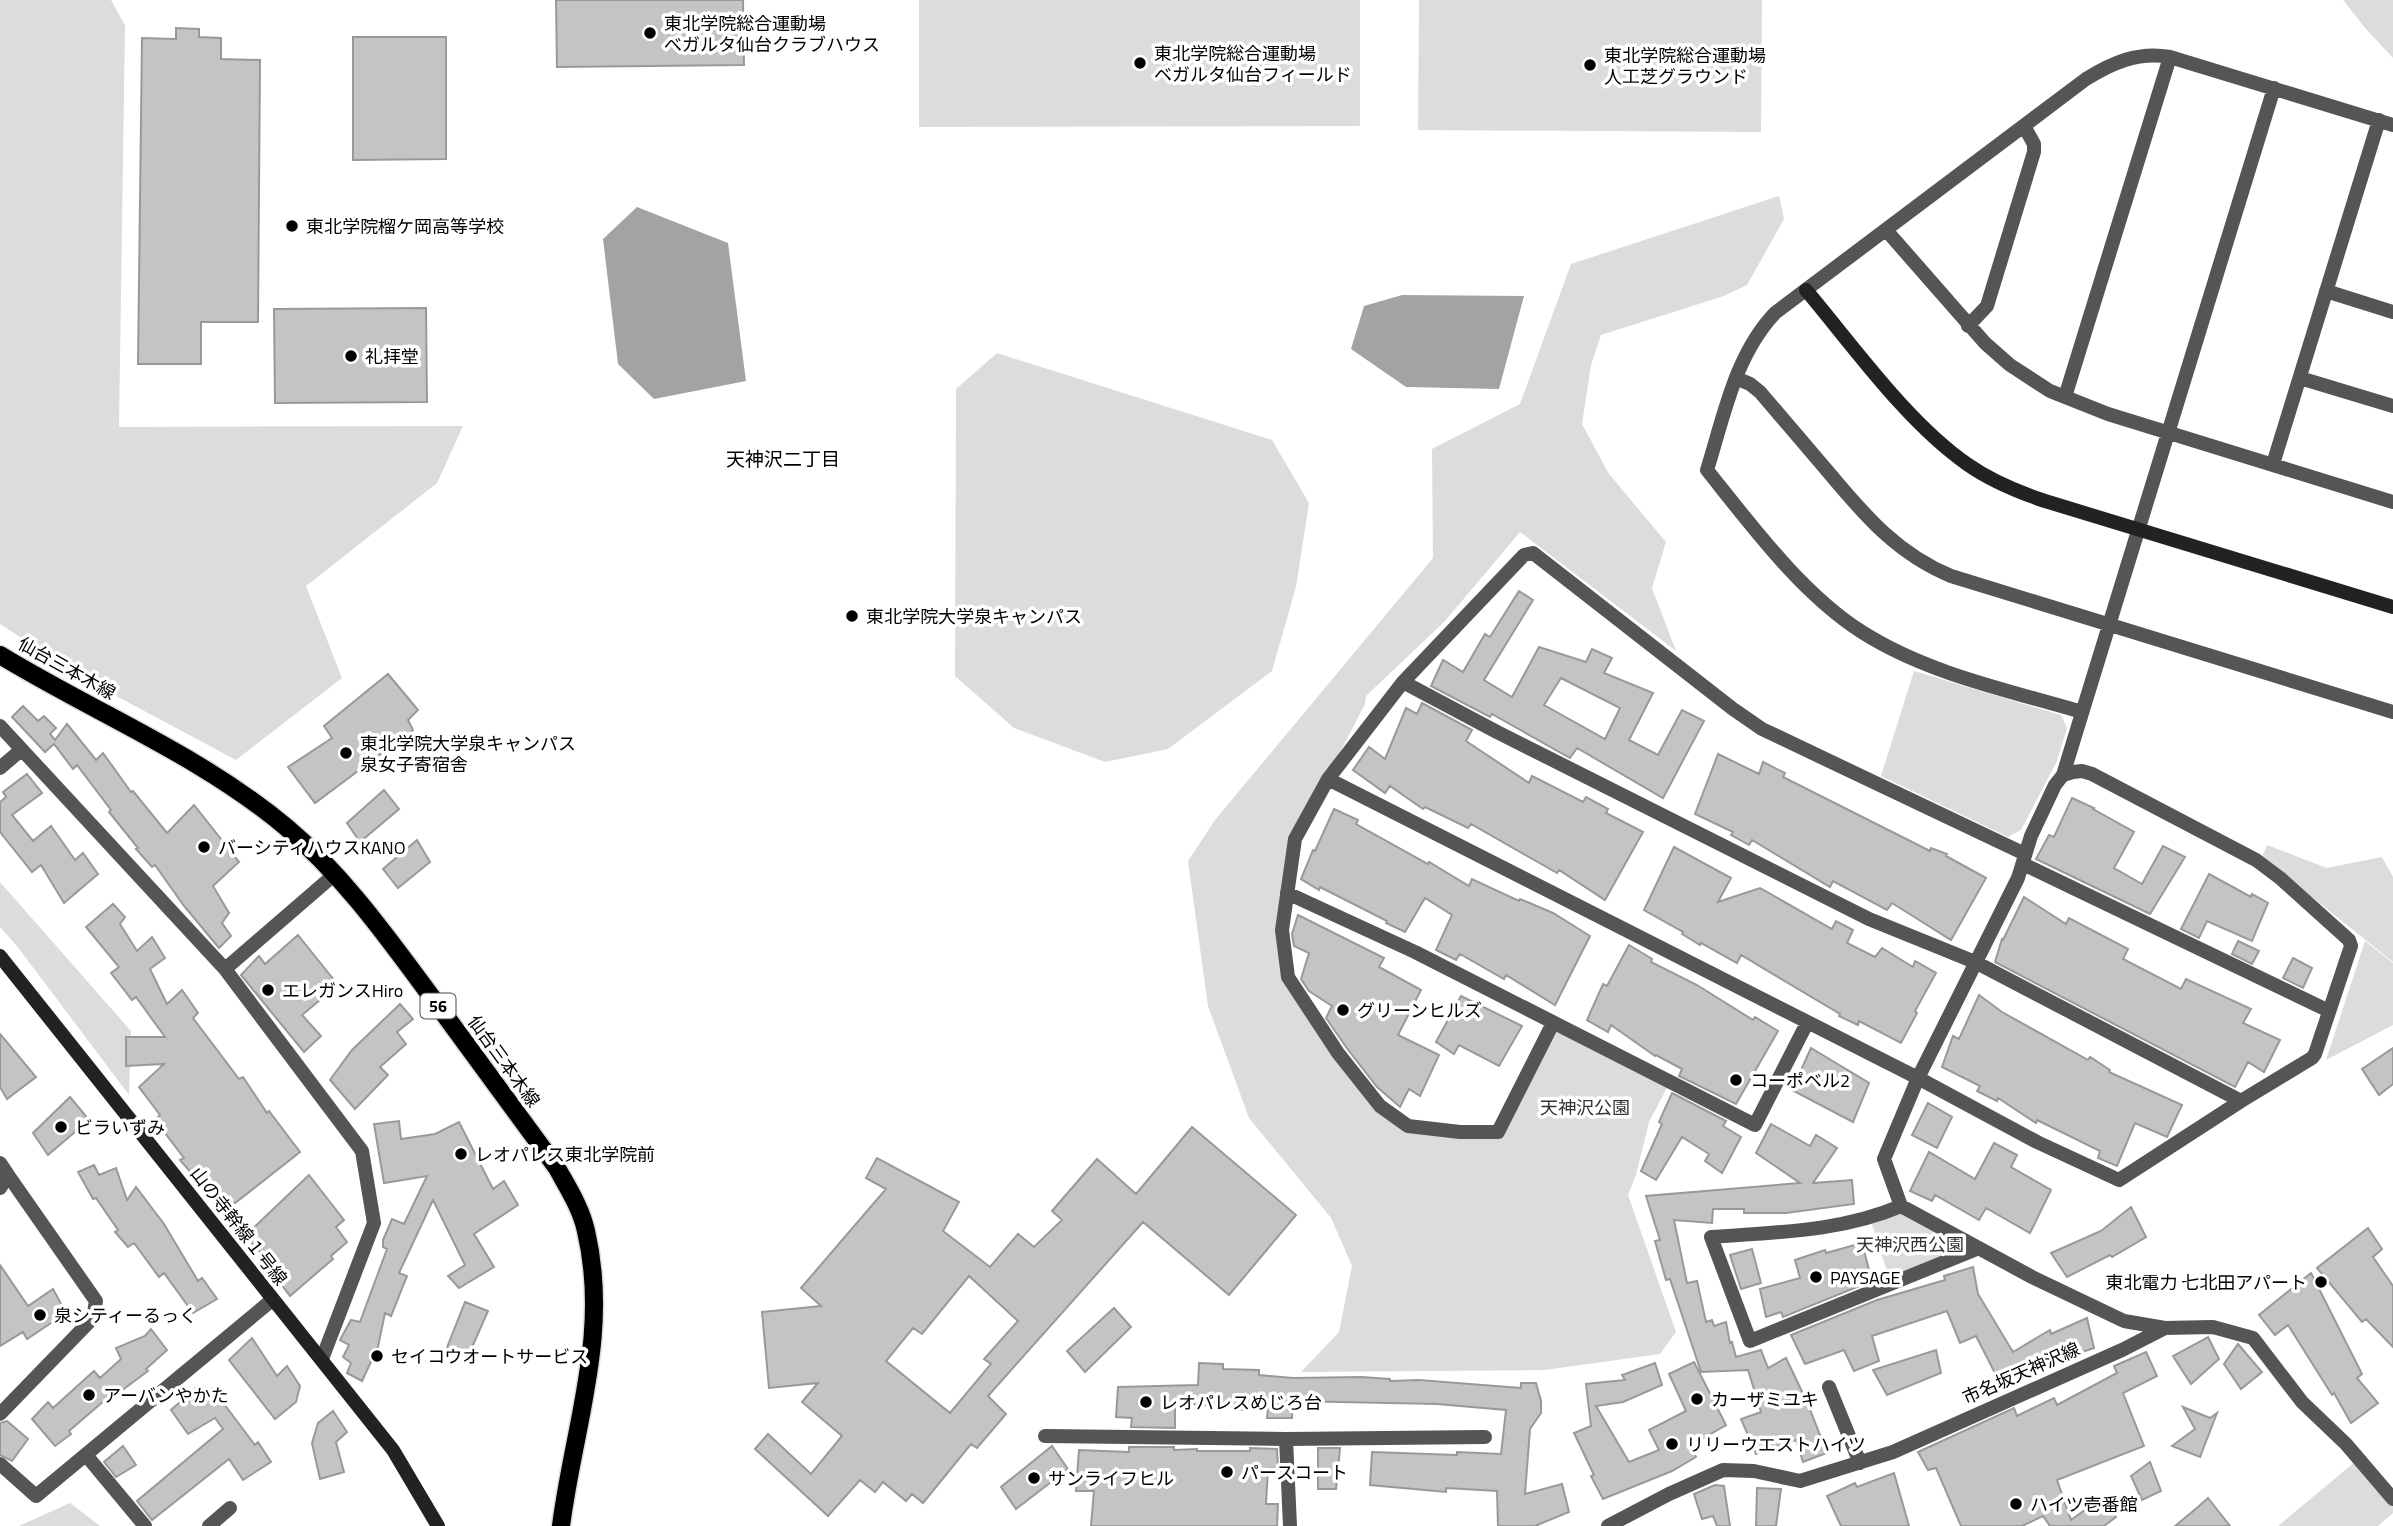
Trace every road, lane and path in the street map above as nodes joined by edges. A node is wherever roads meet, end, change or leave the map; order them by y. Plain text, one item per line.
1 (2170, 57) junction
2 (2274, 88) junction
3 (2386, 123) edge
4 (2024, 126) junction
5 (1886, 230) junction
6 (1806, 290) junction
7 (2326, 291) junction
8 (2393, 312) edge
9 (1968, 326) junction
10 (1736, 378) junction
11 (2300, 378) junction
12 (2065, 397) junction
13 (2393, 406) edge
14 (2168, 433) junction
15 (2273, 464) junction
16 (2393, 502) edge
17 (2138, 529) junction
18 (2393, 607) edge
19 (2109, 625) junction
20 (0, 655) edge
21 (1403, 682) junction
22 (2082, 712) junction
23 (2393, 712) edge
24 (0, 726) edge
25 (21, 750) junction
26 (0, 768) edge
27 (2063, 775) junction
28 (1328, 779) junction
29 (2024, 859) junction
30 (335, 874) junction
31 (1287, 893) junction
32 (0, 956) edge
33 (1975, 962) junction
34 (225, 969) junction
35 (2329, 1011) junction
36 (1553, 1023) junction
37 (1807, 1023) junction
38 (1918, 1078) junction
39 (2241, 1101) junction
40 (4, 1169) edge
41 (0, 1188) edge
42 (1901, 1206) junction
43 (1979, 1248) junction
44 (272, 1300) junction
45 (2165, 1328) junction
46 (322, 1359) junction
47 (1829, 1387) dead end
48 (0, 1414) edge
49 (1045, 1436) dead end
50 (1485, 1437) dead end
51 (1286, 1439) junction
52 (86, 1455) junction
53 (1860, 1462) junction
54 (0, 1464) edge
55 (2393, 1499) edge
56 (230, 1508) dead end
57 (145, 1526) edge
58 (209, 1526) edge
59 (438, 1526) edge
60 (561, 1526) edge
61 (1290, 1526) edge
62 (1608, 1526) edge

1 - 2 street
1 - 4 street
1 - 12 street
2 - 3 street
2 - 14 street
3 - 7 street
4 - 5 street
4 - 9 street
5 - 6 street
5 - 9 street
6 - 10 street
6 - 17 street
7 - 8 street
7 - 11 street
9 - 12 street
10 - 19 street
10 - 22 street
11 - 13 street
11 - 15 street
12 - 14 street
14 - 15 street
14 - 17 street
15 - 16 street
17 - 18 street
17 - 19 street
19 - 22 street
19 - 23 street
20 - 30 main road, 仙台三本木線 / 56
21 - 28 street
21 - 29 street
21 - 33 street
22 - 27 street
24 - 25 street
25 - 26 street
25 - 34 street
27 - 29 street
27 - 35 street
28 - 31 street
28 - 37 street
29 - 33 street
29 - 35 street
30 - 34 street
30 - 60 main road, 仙台三本木線 / 56
31 - 36 street
31 - 36 street
32 - 44 street, 山の寺幹線１号線
33 - 38 street
33 - 39 street
34 - 46 street
35 - 39 street
36 - 37 street
37 - 38 street
38 - 39 street
38 - 42 street
40 - 41 street
40 - 48 street
42 - 43 street
42 - 43 street
43 - 45 street
44 - 46 street, 山の寺幹線１号線
44 - 52 street
45 - 53 street, 市名坂天神沢線
45 - 55 street, 市名坂天神沢線
46 - 59 street, 山の寺幹線１号線
47 - 53 street
49 - 51 street
50 - 51 street
51 - 61 street
52 - 54 street
52 - 57 street
53 - 62 street, 市名坂天神沢線
56 - 58 street

